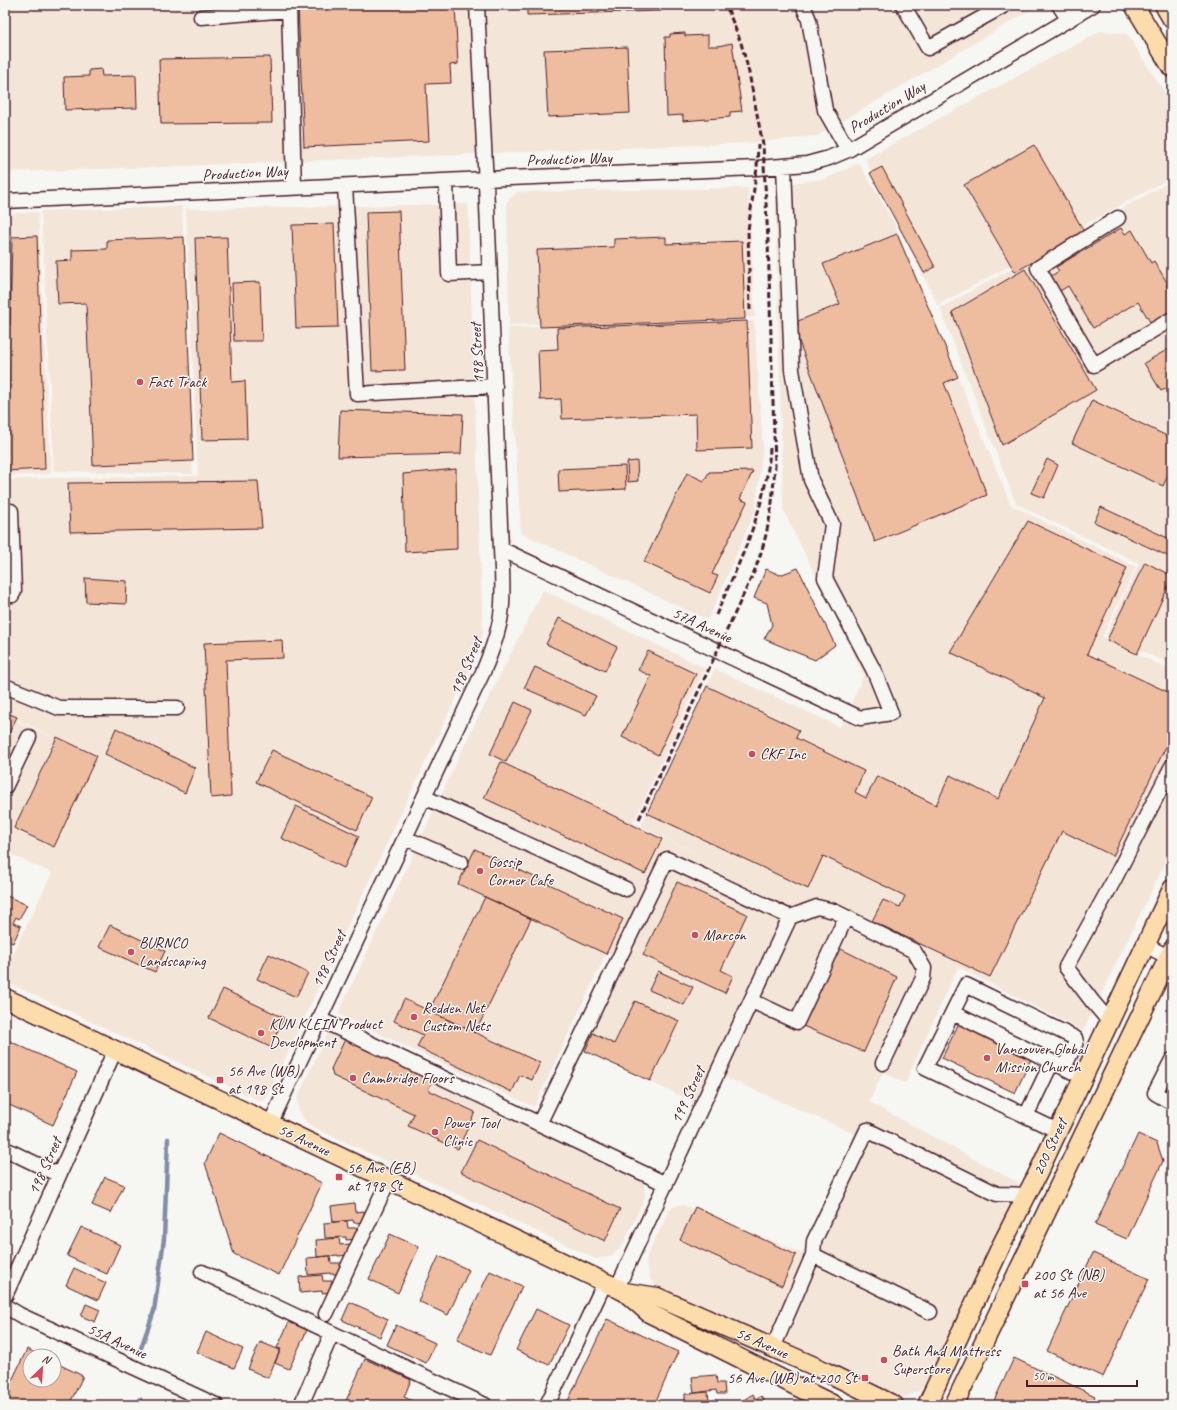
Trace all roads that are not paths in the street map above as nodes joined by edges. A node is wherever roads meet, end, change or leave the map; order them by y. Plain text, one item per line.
1 (477, 5) edge
2 (803, 5) edge
3 (903, 5) edge
4 (1005, 5) edge
5 (1059, 5) edge
6 (1093, 5) edge
7 (1134, 5) edge
8 (1164, 5) edge
9 (289, 8) edge
10 (201, 16) dead end
11 (1172, 19) edge
12 (1069, 20) junction
13 (1172, 68) edge
14 (848, 150) junction
15 (784, 166) junction
16 (486, 179) junction
17 (446, 181) junction
18 (346, 186) junction
19 (294, 188) junction
20 (5, 202) edge
21 (1118, 218) dead end
22 (490, 272) junction
23 (1172, 318) edge
24 (495, 386) junction
25 (5, 511) edge
26 (502, 549) junction
27 (5, 594) edge
28 (5, 686) edge
29 (177, 708) dead end
30 (29, 737) dead end
31 (1172, 766) edge
32 (5, 787) edge
33 (424, 797) junction
34 (405, 838) junction
35 (461, 862) dead end
36 (626, 889) dead end
37 (1172, 889) edge
38 (790, 917) junction
39 (846, 917) junction
40 (1145, 945) junction
41 (1171, 955) edge
42 (5, 998) edge
43 (752, 1001) junction
44 (953, 1013) junction
45 (320, 1019) junction
46 (1109, 1020) junction
47 (115, 1050) junction
48 (1172, 1060) edge
49 (883, 1063) dead end
50 (1058, 1065) junction
51 (1083, 1077) junction
52 (1172, 1103) edge
53 (1026, 1116) junction
54 (270, 1124) junction
55 (539, 1124) junction
56 (1058, 1132) junction
57 (5, 1149) edge
58 (59, 1175) junction
59 (389, 1180) junction
60 (666, 1184) junction
61 (1027, 1195) junction
62 (813, 1256) junction
63 (202, 1272) dead end
64 (616, 1287) junction
65 (5, 1296) edge
66 (5, 1306) edge
67 (930, 1312) dead end
68 (326, 1314) dead end
69 (332, 1333) junction
70 (776, 1349) junction
71 (751, 1365) junction
72 (216, 1405) edge
73 (301, 1405) edge
74 (485, 1405) edge
75 (547, 1405) edge
76 (834, 1405) edge
77 (894, 1405) edge
78 (927, 1405) edge
79 (954, 1405) edge

1 - 16 street, 198 Street
2 - 14 street
3 - 4 street
5 - 12 street
6 - 12 street, Production Way
7 - 13 main road
8 - 11 main road
9 - 10 street
9 - 19 street
12 - 14 street, Production Way
14 - 15 street, Production Way
15 - 16 street, Production Way
15 - 26 street, 57A Avenue
16 - 17 street, Production Way
16 - 22 street, 198 Street
17 - 18 street, Production Way
17 - 22 street
18 - 19 street, Production Way
18 - 24 street
19 - 20 street, Production Way
21 - 23 street
22 - 24 street, 198 Street
24 - 26 street, 198 Street
25 - 27 street
26 - 33 street, 198 Street
28 - 29 street
30 - 32 street
31 - 46 street
33 - 34 street, 198 Street
33 - 36 street
34 - 35 street
34 - 45 street, 198 Street
37 - 40 main road, 200 Street
38 - 39 street
38 - 43 street, 199 Street
38 - 55 street
39 - 43 street
39 - 49 street
40 - 41 street
40 - 46 main road, 200 Street
41 - 79 main road, 200 Street
42 - 47 main road, 56 Avenue
43 - 60 street, 199 Street
44 - 50 street
44 - 50 street
44 - 53 street
45 - 54 street, 198 Street
45 - 55 street
46 - 51 main road, 200 Street
47 - 54 main road, 56 Avenue
47 - 58 street, 198 Street
48 - 52 street
50 - 51 street
50 - 53 street
51 - 56 main road, 200 Street
53 - 56 street
54 - 59 main road, 56 Avenue
55 - 60 street
56 - 61 main road, 200 Street
57 - 58 street
58 - 65 street, 198 Street
59 - 64 main road, 56 Avenue
59 - 68 street
60 - 64 street, 199 Street
61 - 62 street
61 - 78 main road, 200 Street
62 - 67 street
62 - 70 street
63 - 69 street
64 - 70 main road, 56 Avenue
64 - 71 main road, 56 Avenue
64 - 75 street, 199 Street
66 - 72 street, 55A Avenue
69 - 73 street
69 - 74 street
70 - 71 main road
70 - 77 main road, 56 Avenue
71 - 76 main road, 56 Avenue

